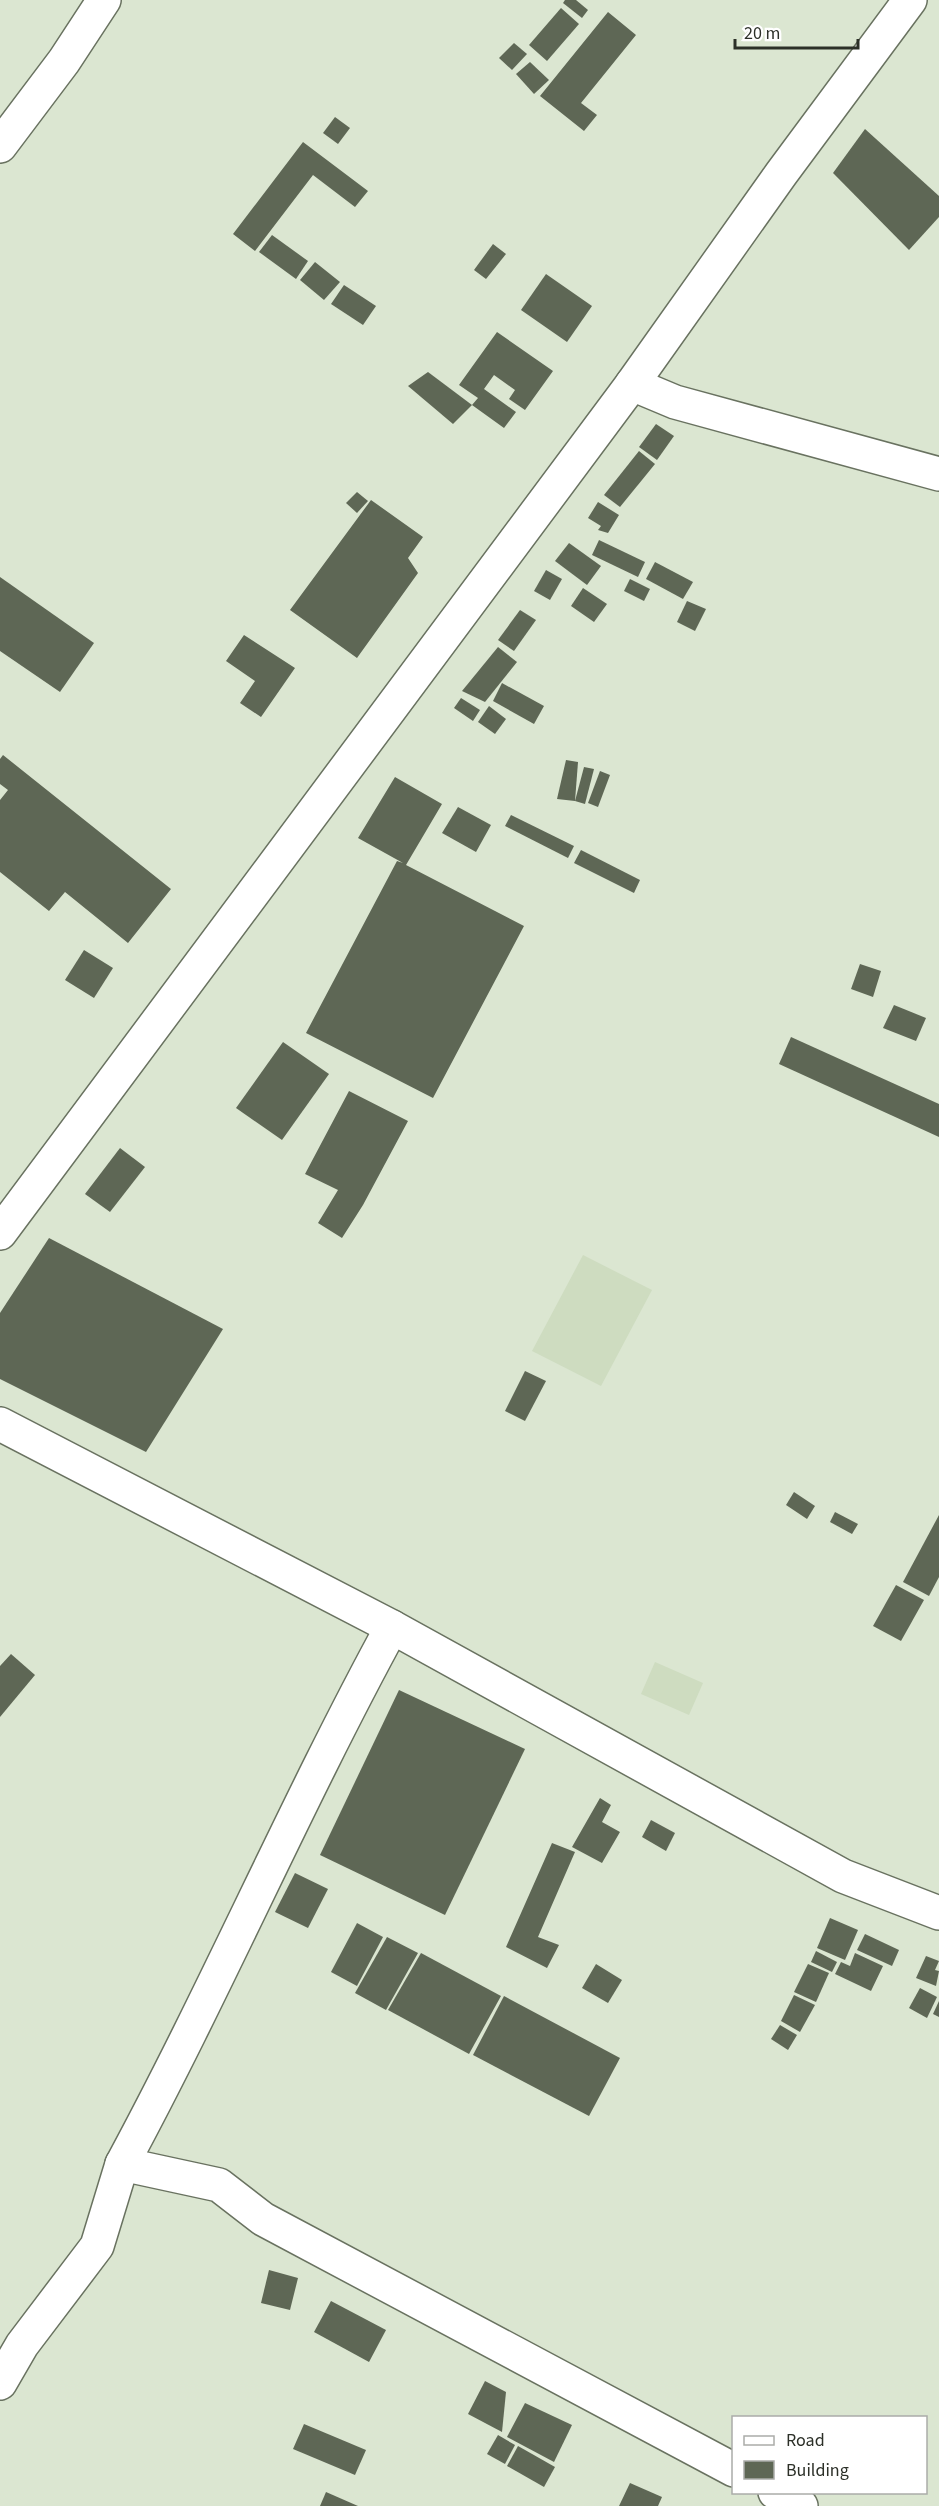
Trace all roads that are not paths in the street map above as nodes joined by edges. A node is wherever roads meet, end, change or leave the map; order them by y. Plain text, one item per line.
1 (104, 0) edge
2 (910, 0) edge
3 (0, 146) edge
4 (632, 384) junction
5 (939, 474) edge
6 (0, 1233) edge
7 (0, 1424) edge
8 (392, 1627) junction
9 (939, 1913) edge
10 (122, 2164) junction
11 (0, 2383) edge
12 (732, 2469) edge
13 (777, 2494) edge
14 (801, 2506) edge

1 - 3 street
2 - 4 street
4 - 5 street
4 - 6 street
7 - 8 street
8 - 9 street
8 - 10 street
10 - 11 street
10 - 12 street
13 - 14 street

